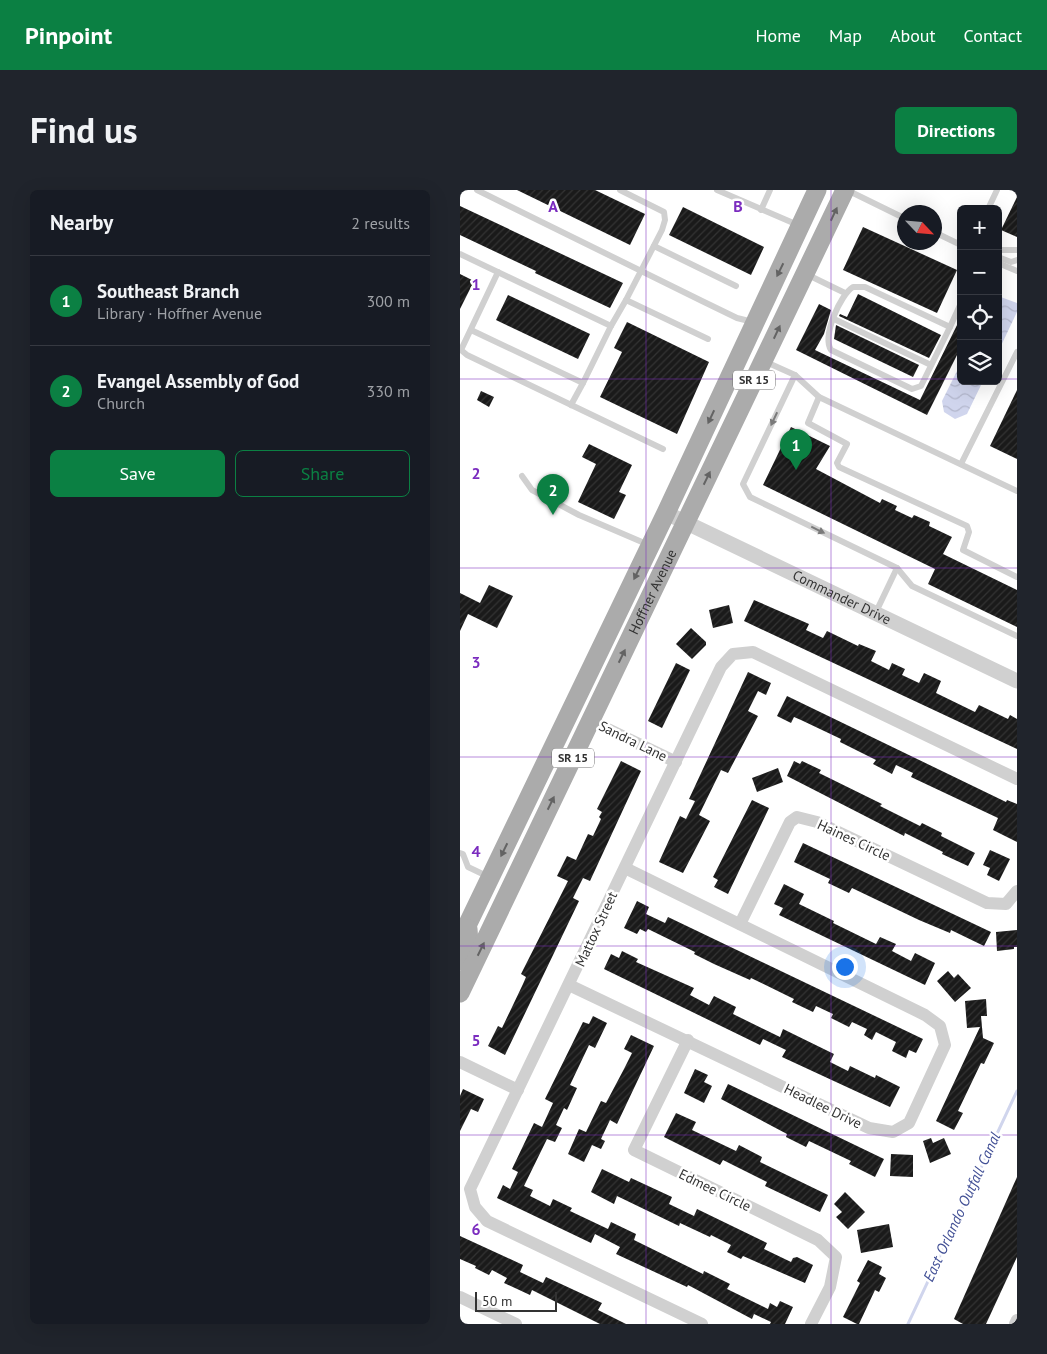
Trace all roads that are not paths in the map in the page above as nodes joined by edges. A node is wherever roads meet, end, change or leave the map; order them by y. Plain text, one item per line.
1 (477, 190) edge
2 (620, 190) edge
3 (717, 190) edge
4 (770, 190) edge
5 (817, 190) edge
6 (846, 190) edge
7 (997, 190) edge
8 (990, 205) edge
9 (761, 210) junction
10 (897, 215) edge
11 (801, 226) junction
12 (942, 236) edge
13 (957, 243) edge
14 (654, 246) junction
15 (1002, 250) edge
16 (1017, 250) edge
17 (460, 254) edge
18 (1002, 259) edge
19 (1017, 260) edge
20 (1002, 265) edge
21 (641, 271) junction
22 (1017, 271) edge
23 (498, 272) junction
24 (804, 274) junction
25 (736, 286) dead end
26 (846, 294) junction
27 (626, 300) junction
28 (957, 311) edge
29 (834, 319) junction
30 (754, 323) junction
31 (611, 326) junction
32 (950, 326) junction
33 (471, 330) junction
34 (708, 338) dead end
35 (1017, 352) edge
36 (763, 361) junction
37 (931, 365) junction
38 (795, 375) junction
39 (582, 383) junction
40 (819, 397) junction
41 (571, 405) junction
42 (663, 449) dead end
43 (961, 464) junction
44 (522, 476) dead end
45 (1017, 491) edge
46 (666, 513) junction
47 (686, 522) junction
48 (650, 545) junction
49 (897, 568) junction
50 (1017, 577) edge
51 (875, 613) junction
52 (1017, 636) edge
53 (1017, 682) edge
54 (591, 721) junction
55 (676, 762) junction
56 (1017, 779) edge
57 (460, 853) edge
58 (625, 868) junction
59 (490, 877) junction
60 (1017, 891) edge
61 (740, 924) junction
62 (462, 929) edge
63 (460, 961) edge
64 (569, 985) junction
65 (460, 993) edge
66 (688, 1040) junction
67 (460, 1062) edge
68 (518, 1090) junction
69 (460, 1297) edge
70 (1017, 1320) edge
71 (516, 1324) edge
72 (702, 1324) edge
73 (811, 1324) edge
74 (1015, 1324) edge

1 - 21 lane
2 - 14 lane
3 - 9 lane
4 - 9 lane
5 - 11 main road, Hoffner Avenue / SR 15
6 - 10 lane
24 -> 6 main road, Hoffner Avenue / SR 15
7 - 8 lane
9 - 11 lane
11 -> 30 main road, Hoffner Avenue / SR 15
12 - 13 lane
14 - 21 lane
14 - 25 lane
15 - 16 lane
17 - 23 lane
18 - 19 lane
20 - 22 lane
21 - 27 lane
21 - 30 lane
23 - 31 lane
23 - 33 lane
24 - 26 lane
36 -> 24 main road, Hoffner Avenue / SR 15
26 - 29 lane
26 - 32 lane
27 - 31 lane
27 - 34 lane
28 - 32 lane
29 - 37 lane
29 - 37 lane
30 -> 46 main road, Hoffner Avenue / SR 15
31 - 39 lane
32 - 37 lane
33 - 39 lane
33 - 41 lane
35 - 43 lane
36 - 38 lane
47 -> 36 main road, Hoffner Avenue / SR 15
38 - 40 lane
38 -> 49 lane
39 - 41 lane
40 - 43 lane
40 - 50 lane
41 - 42 lane
43 - 45 lane
44 - 48 lane
46 - 47 street, Commander Drive
46 - 48 main road, Hoffner Avenue / SR 15
47 - 51 street, Commander Drive
54 -> 47 main road, Hoffner Avenue / SR 15
48 -> 59 main road, Hoffner Avenue / SR 15
49 - 51 lane
49 - 52 lane
51 - 53 street, Commander Drive
54 - 55 street, Sandra Lane
65 -> 54 main road, Hoffner Avenue / SR 15
55 - 56 street, Mattox Street
55 - 58 street, Mattox Street
57 - 59 lane
58 - 61 street, Headlee Drive
58 - 64 street, Mattox Street
59 - 62 main road, Hoffner Avenue / SR 15
60 - 61 street, Haines Circle
61 - 66 street, Headlee Drive
62 - 63 main road
64 - 66 street, Headlee Drive
64 - 68 street, Mattox Street
66 - 73 street, Edmee Circle
67 - 68 street
68 - 72 street, Mattox Street
69 - 71 street
70 - 74 street

